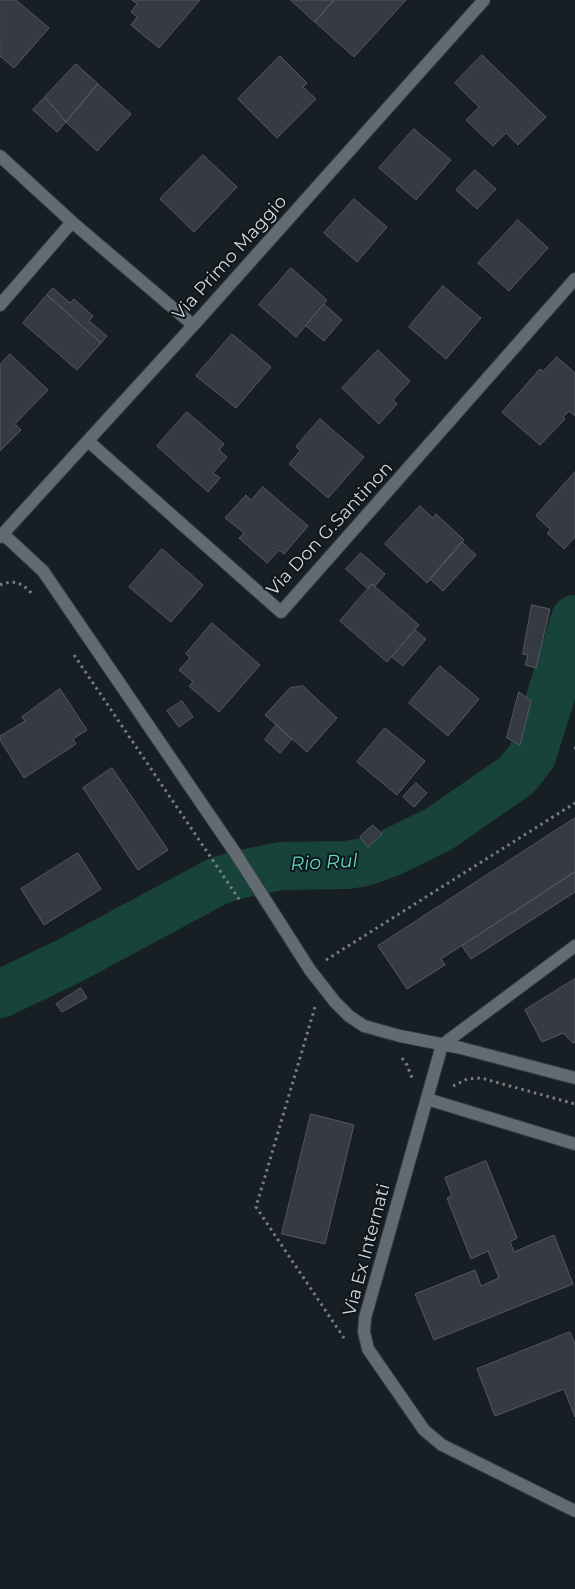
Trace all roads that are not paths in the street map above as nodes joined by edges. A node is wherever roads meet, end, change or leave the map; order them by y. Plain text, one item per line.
1 (484, 0) edge
2 (0, 156) edge
3 (72, 222) junction
4 (575, 279) edge
5 (0, 304) edge
6 (192, 325) junction
7 (88, 441) junction
8 (2, 535) edge
9 (575, 946) edge
10 (442, 1045) junction
11 (575, 1078) edge
12 (427, 1099) junction
13 (575, 1144) edge
14 (575, 1511) edge

1 - 6 street, Via Primo Maggio
2 - 3 street
3 - 5 street
3 - 6 street
4 - 7 street, Via Don G.Santinon
6 - 7 street, Via Primo Maggio
7 - 8 street, Via Primo Maggio
8 - 10 street
9 - 10 street
10 - 11 street
10 - 12 street, Via Ex Internati
12 - 13 street
12 - 14 street, Via Ex Internati

